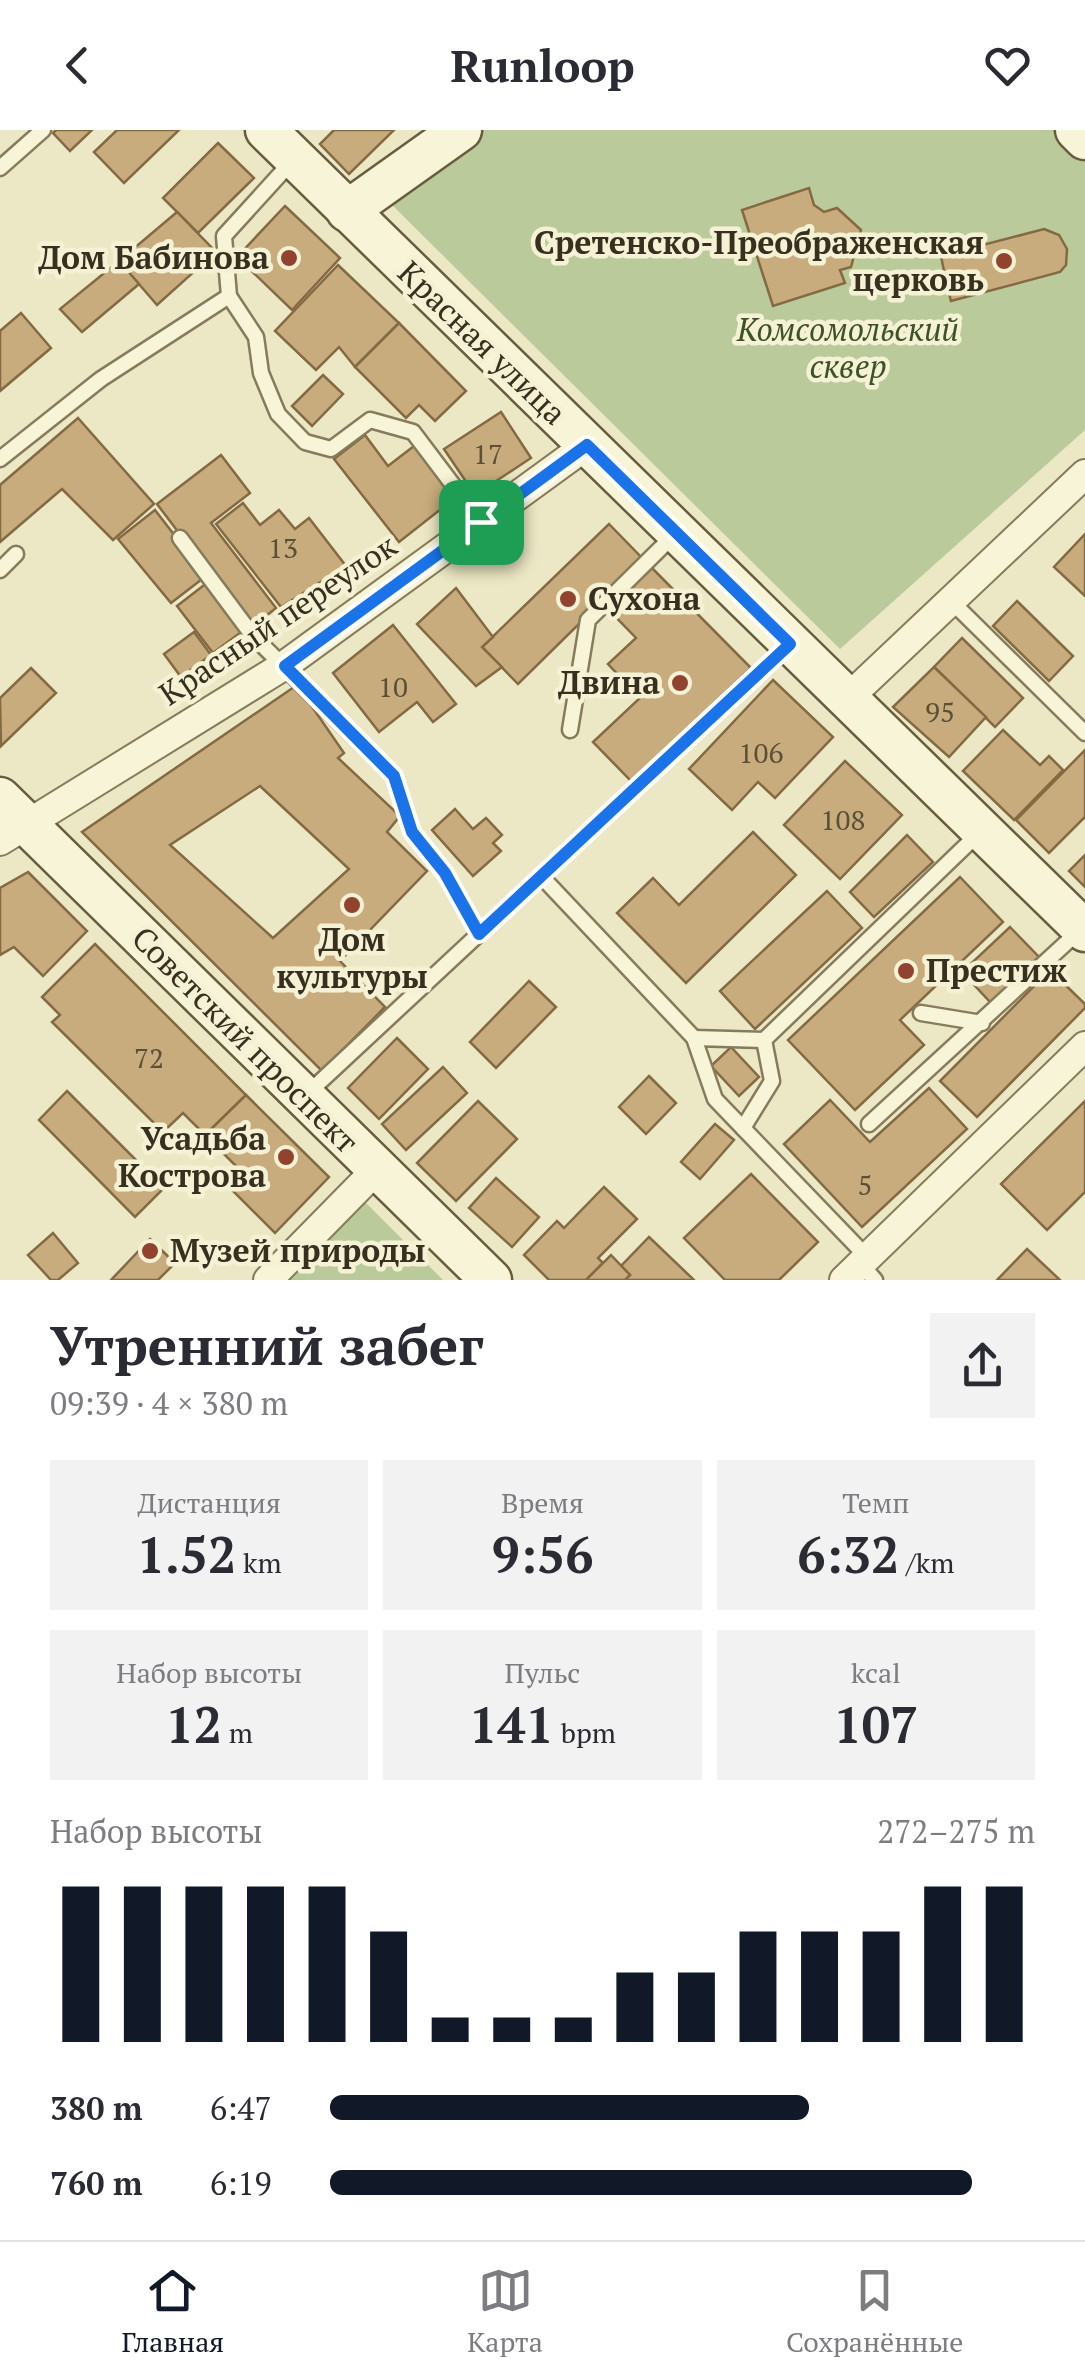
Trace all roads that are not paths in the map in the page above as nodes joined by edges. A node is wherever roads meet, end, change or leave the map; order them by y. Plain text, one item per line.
1 (42, 130) edge
2 (266, 130) edge
3 (461, 130) edge
4 (1076, 130) edge
5 (1085, 140) edge
6 (295, 159) junction
7 (0, 168) edge
8 (347, 211) junction
9 (228, 296) junction
10 (587, 445) junction
11 (0, 459) edge
12 (1085, 474) edge
13 (481, 522) junction
14 (677, 533) junction
15 (180, 538) dead end
16 (16, 554) dead end
17 (0, 570) edge
18 (951, 601) junction
19 (790, 644) junction
20 (285, 666) junction
21 (847, 699) junction
22 (570, 730) dead end
23 (1085, 733) edge
24 (9, 821) edge
25 (984, 829) junction
26 (540, 876) junction
27 (1084, 930) edge
28 (479, 934) junction
29 (921, 1013) dead end
30 (982, 1022) junction
31 (694, 1038) junction
32 (764, 1040) junction
33 (1085, 1046) edge
34 (302, 1098) junction
35 (868, 1124) dead end
36 (743, 1128) junction
37 (376, 1170) junction
38 (862, 1270) edge
39 (268, 1280) edge
40 (490, 1280) edge

1 - 7 lane
2 - 6 main road, Красная улица
3 - 8 main road
4 - 5 main road
6 - 8 main road, Красная улица
6 - 9 lane
8 - 10 main road, Красная улица
9 - 11 lane
9 - 13 lane
10 - 13 street, Красный переулок
10 - 14 main road, Красная улица
12 - 18 street
13 - 20 street, Красный переулок
14 - 19 main road, Красная улица
14 - 22 lane
15 - 20 lane
16 - 17 lane
18 - 21 street
18 - 23 lane
19 - 21 main road, Красная улица
19 - 26 lane
20 - 24 street, Красный переулок
20 - 28 lane
21 - 25 main road, Красная улица
24 - 34 main road, Советский проспект
25 - 27 main road, Красная улица
25 - 32 lane
26 - 28 lane
26 - 31 lane
27 - 30 lane
28 - 34 lane
29 - 30 lane
30 - 35 lane
31 - 32 lane
31 - 36 lane
32 - 36 lane
33 - 38 street
34 - 37 main road, Советский проспект
36 - 38 lane
37 - 39 street
37 - 40 main road, Советский проспект

